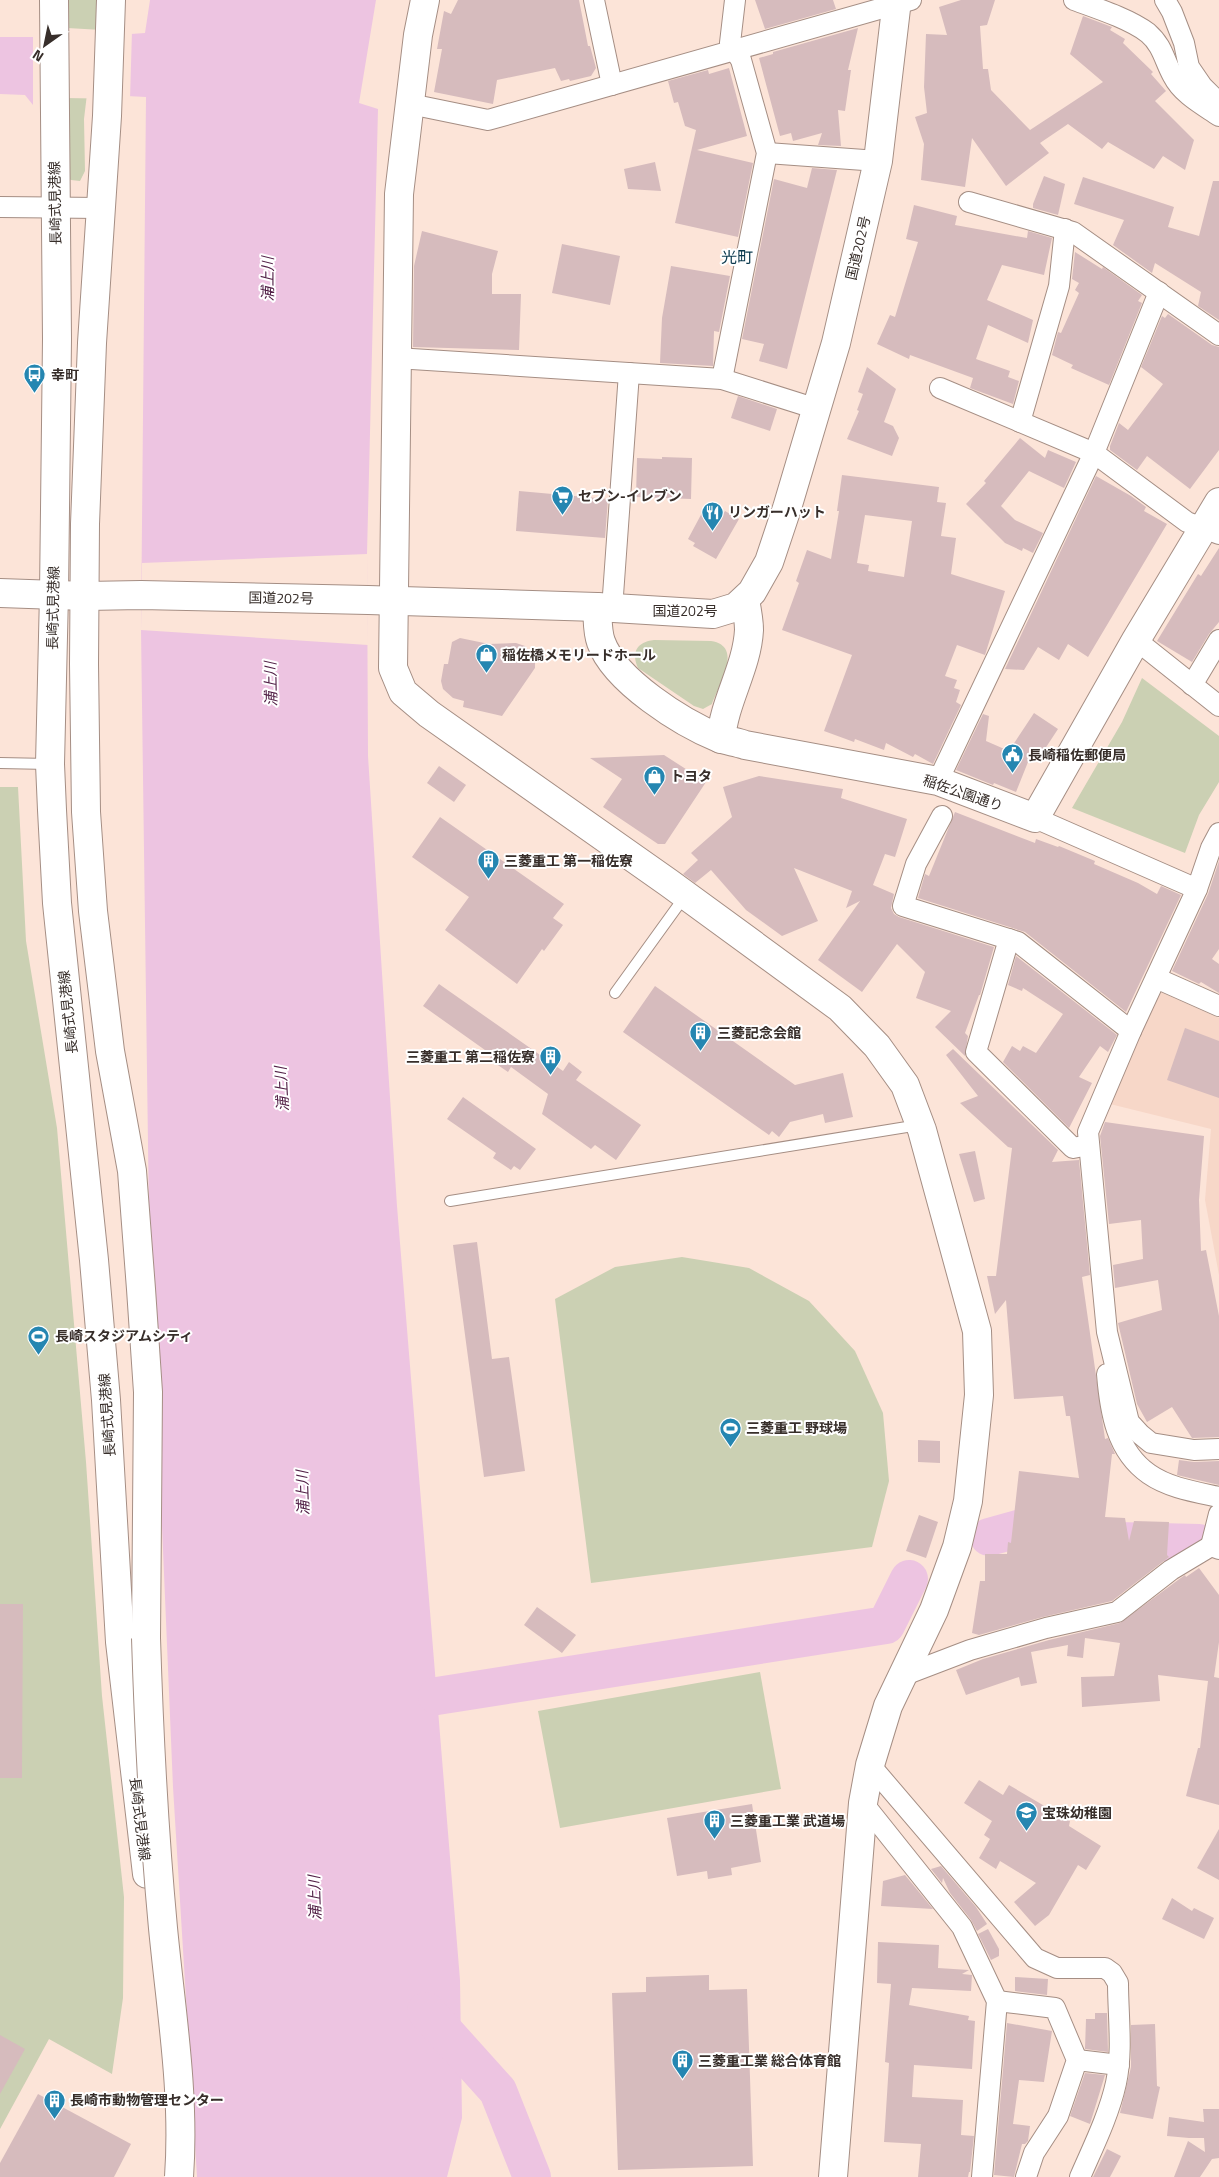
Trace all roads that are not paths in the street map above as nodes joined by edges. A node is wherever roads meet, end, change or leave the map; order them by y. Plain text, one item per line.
1 (425, 0) edge
2 (594, 0) edge
3 (735, 0) edge
4 (1074, 0) edge
5 (1165, 0) edge
6 (901, 1) edge
7 (54, 11) edge
8 (110, 12) edge
9 (736, 51) junction
10 (612, 85) junction
11 (1219, 103) edge
12 (410, 104) junction
13 (1219, 116) edge
14 (767, 153) junction
15 (878, 161) junction
16 (969, 202) dead end
17 (0, 207) edge
18 (56, 208) junction
19 (101, 208) junction
20 (1065, 230) junction
21 (1159, 292) junction
22 (1219, 334) edge
23 (396, 358) junction
24 (629, 373) junction
25 (722, 379) junction
26 (940, 388) dead end
27 (817, 409) junction
28 (1020, 422) junction
29 (1094, 453) junction
30 (1219, 502) edge
31 (1210, 531) edge
32 (0, 593) edge
33 (54, 594) junction
34 (86, 596) junction
35 (381, 600) junction
36 (745, 600) junction
37 (604, 608) junction
38 (1136, 640) junction
39 (1219, 640) edge
40 (1192, 685) junction
41 (1219, 706) edge
42 (721, 739) junction
43 (0, 763) edge
44 (50, 764) junction
45 (938, 781) junction
46 (942, 816) dead end
47 (1035, 818) junction
48 (1219, 832) edge
49 (1197, 889) junction
50 (686, 895) junction
51 (1008, 939) junction
52 (1156, 978) junction
53 (615, 993) dead end
54 (1219, 1006) edge
55 (1131, 1031) junction
56 (920, 1125) junction
57 (1089, 1144) junction
58 (450, 1201) dead end
59 (1107, 1332) junction
60 (1219, 1449) edge
61 (1219, 1497) edge
62 (1219, 1514) edge
63 (1215, 1547) edge
64 (902, 1676) junction
65 (870, 1765) junction
66 (863, 1803) junction
67 (998, 2001) junction
68 (1077, 2060) junction
69 (1119, 2065) junction
70 (179, 2177) edge
71 (188, 2177) edge
72 (833, 2177) edge
73 (982, 2177) edge
74 (1026, 2177) edge
75 (1080, 2177) edge

1 - 12 main road
2 - 10 street
3 - 9 street
4 - 13 street
5 - 11 street
6 - 9 street
6 - 15 main road, 国道202号
7 - 18 main road, 長崎式見港線
8 - 19 main road, 長崎式見港線
9 - 10 street
9 - 14 street
10 - 12 street
12 - 23 main road
14 - 15 street
14 - 25 street
15 - 27 main road, 国道202号
16 - 20 street
17 - 18 street
18 - 19 street
18 - 33 main road, 長崎式見港線
19 - 34 main road, 長崎式見港線
20 - 21 street
20 - 28 street
21 - 22 street
21 - 29 street
23 - 24 street
23 - 35 main road
24 - 25 street
24 - 37 street
25 - 27 street
26 - 28 street
27 - 36 main road, 国道202号
28 - 29 street
29 - 31 street
29 - 45 street
30 - 31 main road
31 - 38 main road
32 - 33 main road, 国道202号
33 - 34 main road, 国道202号
33 - 44 main road, 長崎式見港線
34 - 35 main road, 国道202号
34 - 70 main road, 長崎式見港線, bridge
35 - 37 main road, 国道202号
35 - 50 main road
36 - 37 main road, 国道202号
36 - 42 main road
37 - 42 main road, 稲佐公園通り
38 - 40 street
38 - 47 main road
39 - 40 street
40 - 41 street
42 - 45 main road, 稲佐公園通り
43 - 44 lane
44 - 71 main road, 長崎式見港線, bridge
45 - 47 main road, 稲佐公園通り
46 - 51 street
47 - 49 street
48 - 49 street
49 - 52 street
50 - 53 lane
50 - 56 main road
51 - 55 street
51 - 57 street
52 - 54 street
52 - 55 street
55 - 57 street
56 - 58 lane
56 - 64 main road
57 - 59 street
59 - 60 street
59 - 61 street
62 - 63 street
63 - 64 street
64 - 65 main road
65 - 66 main road
65 - 69 street
66 - 67 street
66 - 72 main road
67 - 68 street
67 - 73 street
68 - 69 street
68 - 74 street
69 - 75 street

